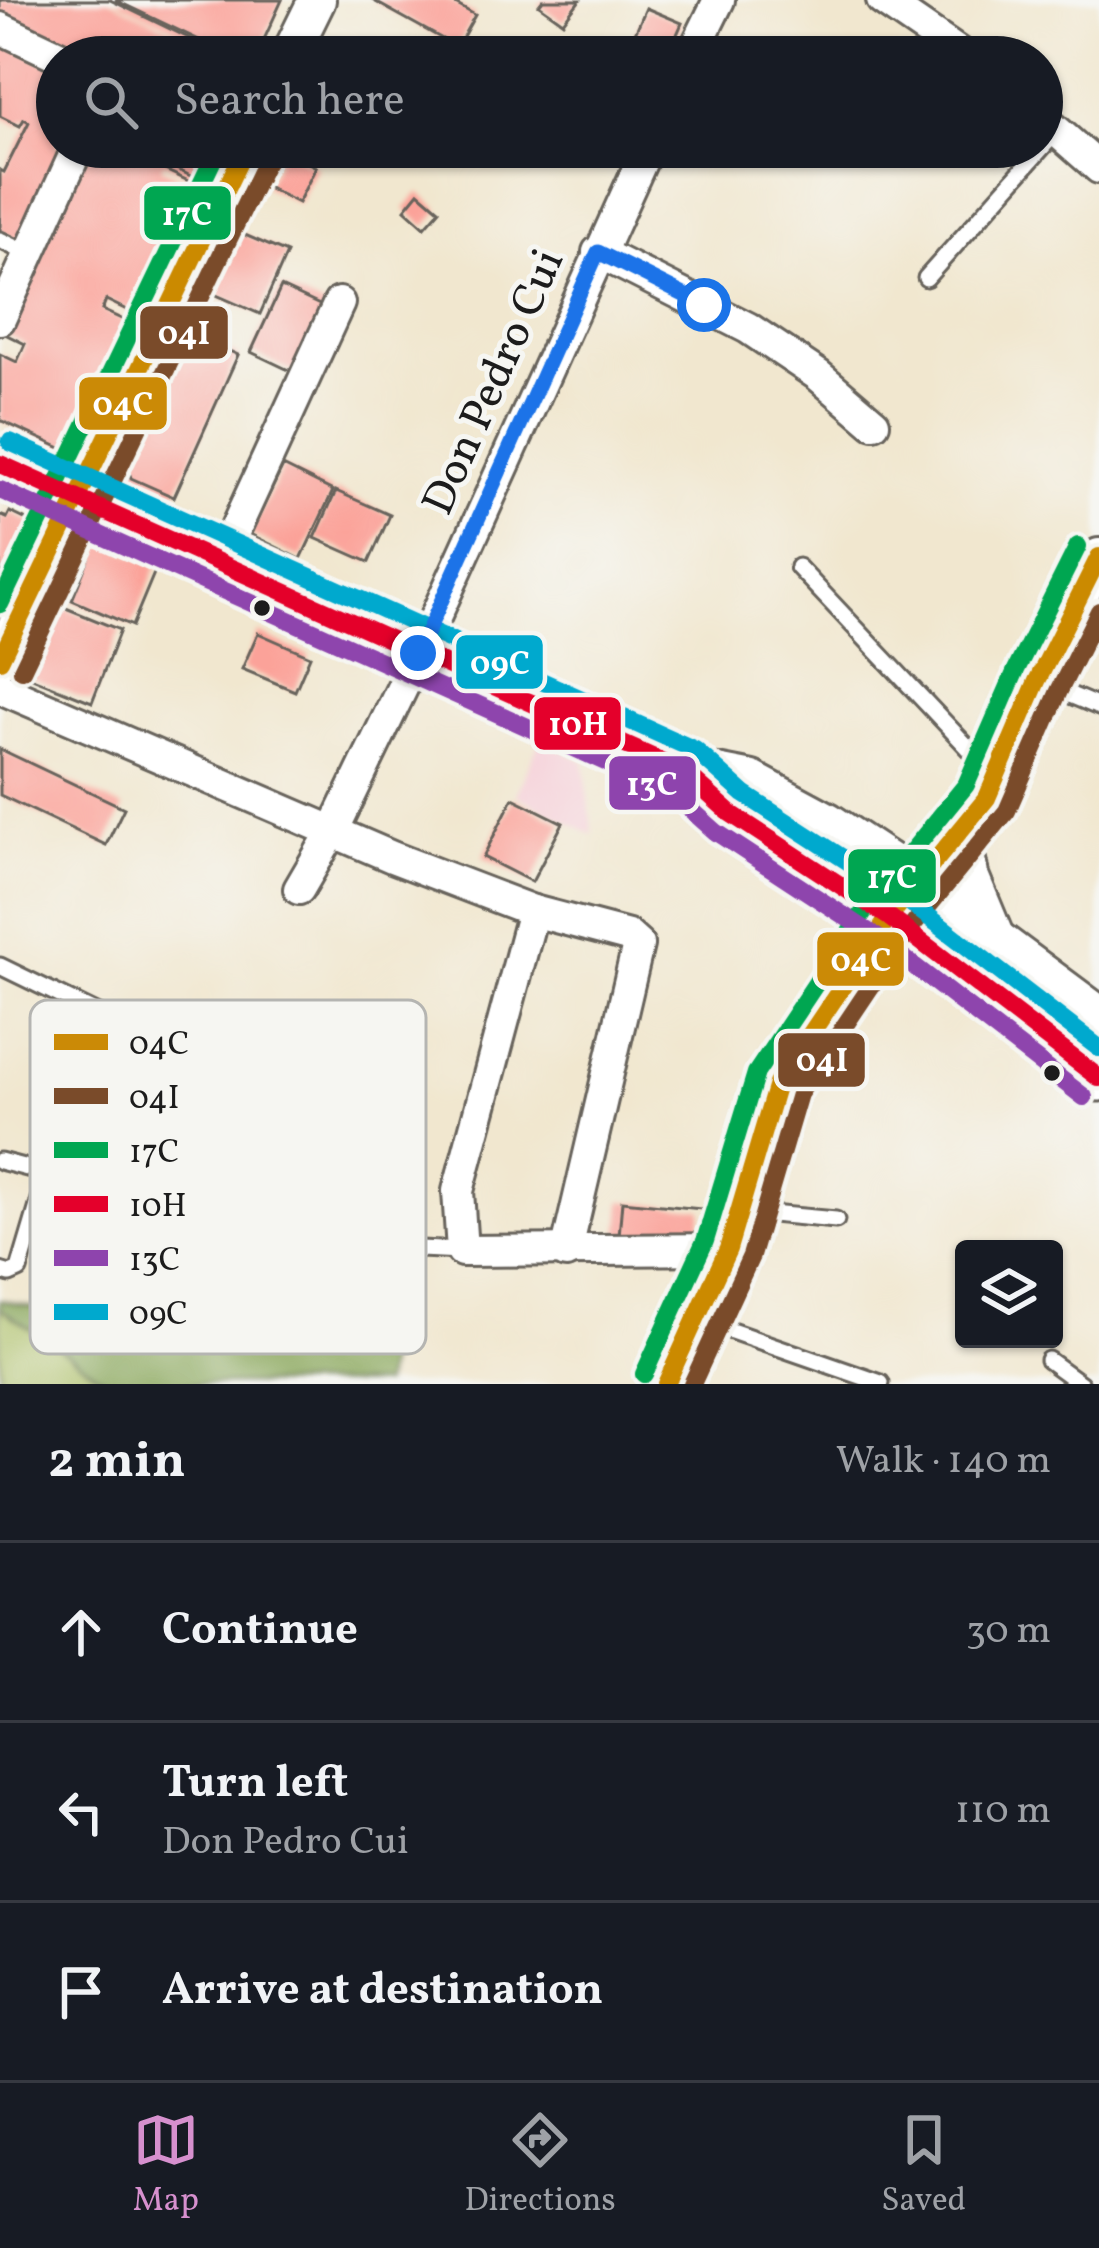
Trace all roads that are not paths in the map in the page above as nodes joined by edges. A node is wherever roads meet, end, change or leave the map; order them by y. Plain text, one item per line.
1 (316, 0) edge
2 (718, 0) edge
3 (882, 0) edge
4 (0, 28) edge
5 (299, 36) edge
6 (701, 36) edge
7 (934, 36) edge
8 (36, 45) edge
9 (1063, 137) edge
10 (68, 168) edge
11 (236, 168) edge
12 (638, 168) edge
13 (1014, 168) edge
14 (1099, 168) edge
15 (0, 240) edge
16 (598, 252) junction
17 (29, 254) junction
18 (926, 278) dead end
19 (339, 303) dead end
20 (0, 319) edge
21 (874, 423) dead end
22 (0, 464) edge
23 (79, 500) junction
24 (1099, 556) edge
25 (221, 560) junction
26 (798, 567) dead end
27 (418, 653) junction
28 (0, 660) edge
29 (1036, 681) junction
30 (0, 688) edge
31 (1099, 707) edge
32 (997, 778) junction
33 (334, 829) junction
34 (958, 838) junction
35 (299, 889) dead end
36 (903, 901) junction
37 (533, 911) junction
38 (992, 941) junction
39 (0, 966) edge
40 (70, 1000) edge
41 (1099, 1021) edge
42 (1099, 1078) edge
43 (0, 1161) edge
44 (30, 1169) edge
45 (739, 1211) junction
46 (836, 1220) dead end
47 (30, 1233) edge
48 (426, 1249) edge
49 (728, 1249) junction
50 (462, 1251) junction
51 (566, 1253) junction
52 (0, 1271) edge
53 (697, 1319) junction
54 (1048, 1360) dead end
55 (881, 1383) edge
56 (666, 1384) edge
57 (1081, 1384) edge

1 - 5 street
2 - 6 street
3 - 7 street
4 - 8 street
9 - 14 street
10 - 17 street
11 - 23 street
12 - 16 street, Don Pedro Cui
13 - 18 lane
15 - 17 lane
16 - 21 street
16 - 27 street, Don Pedro Cui
17 - 20 street
19 - 25 street
22 - 23 main road
23 - 25 main road
23 - 28 street
24 - 29 street
25 - 27 main road
26 - 32 lane
27 - 33 street, Don Pedro Cui
27 - 36 main road
29 - 31 lane
29 - 32 street
30 - 33 street
32 - 34 street
33 - 35 street, Don Pedro Cui
33 - 37 street
34 - 36 street
34 - 38 main road
36 - 38 main road
36 - 42 main road
36 - 45 street
37 - 50 street
37 - 51 street
38 - 41 main road
39 - 40 lane
43 - 44 lane
45 - 46 lane
45 - 49 street
47 - 52 lane
48 - 50 lane
49 - 51 street
49 - 53 street
50 - 51 street
53 - 55 lane
53 - 56 street
54 - 57 lane

